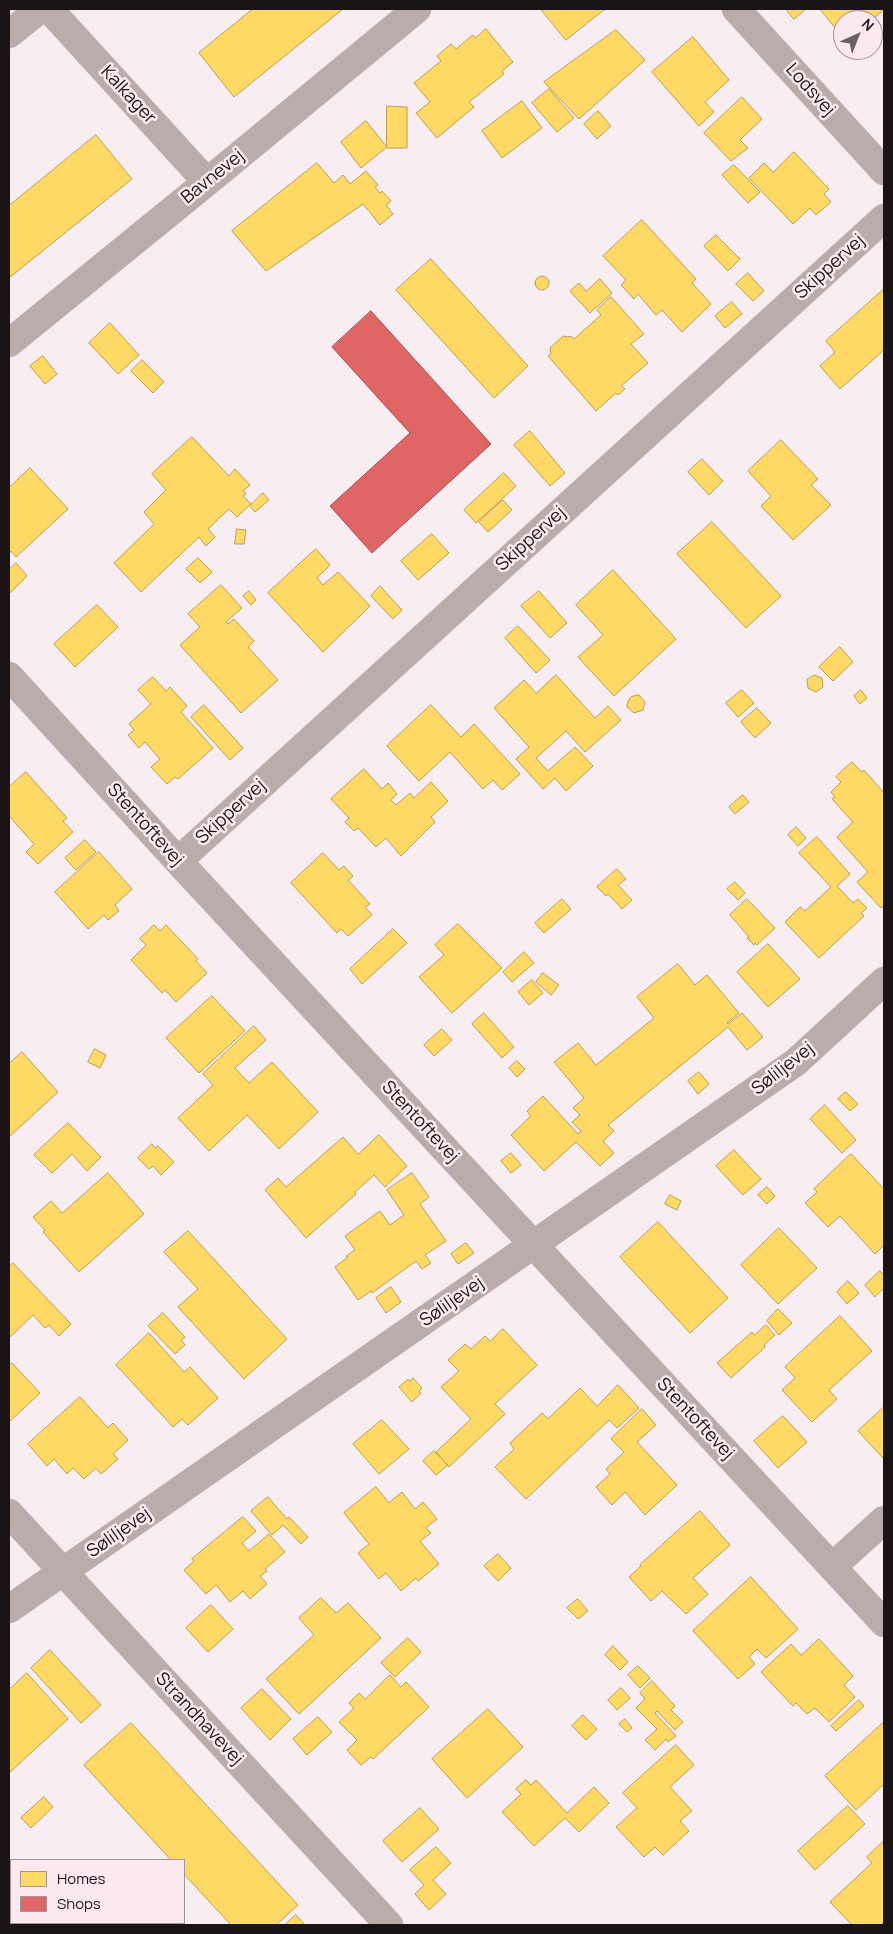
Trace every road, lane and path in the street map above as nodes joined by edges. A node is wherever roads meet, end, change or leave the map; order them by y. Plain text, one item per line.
1 (40, 9) edge
2 (49, 9) edge
3 (417, 9) edge
4 (736, 9) edge
5 (9, 34) edge
6 (884, 171) edge
7 (207, 182) junction
8 (884, 218) edge
9 (9, 343) edge
10 (9, 676) edge
11 (178, 861) junction
12 (884, 981) edge
13 (534, 1245) junction
14 (9, 1513) edge
15 (884, 1520) edge
16 (832, 1567) junction
17 (63, 1572) junction
18 (9, 1609) edge
19 (884, 1623) edge
20 (389, 1925) edge

1 - 5 street
2 - 7 street, Kalkager
3 - 7 street, Bavnevej
4 - 6 street, Lodsvej
7 - 9 street, Bavnevej
8 - 11 street, Skippervej
10 - 11 street, Stentoftevej
11 - 13 street, Stentoftevej
12 - 13 street, Søliljevej
13 - 16 street, Stentoftevej
13 - 17 street, Søliljevej
14 - 17 street, Strandhavevej
15 - 16 street
16 - 19 street, Stentoftevej
17 - 18 street, Søliljevej
17 - 20 street, Strandhavevej

